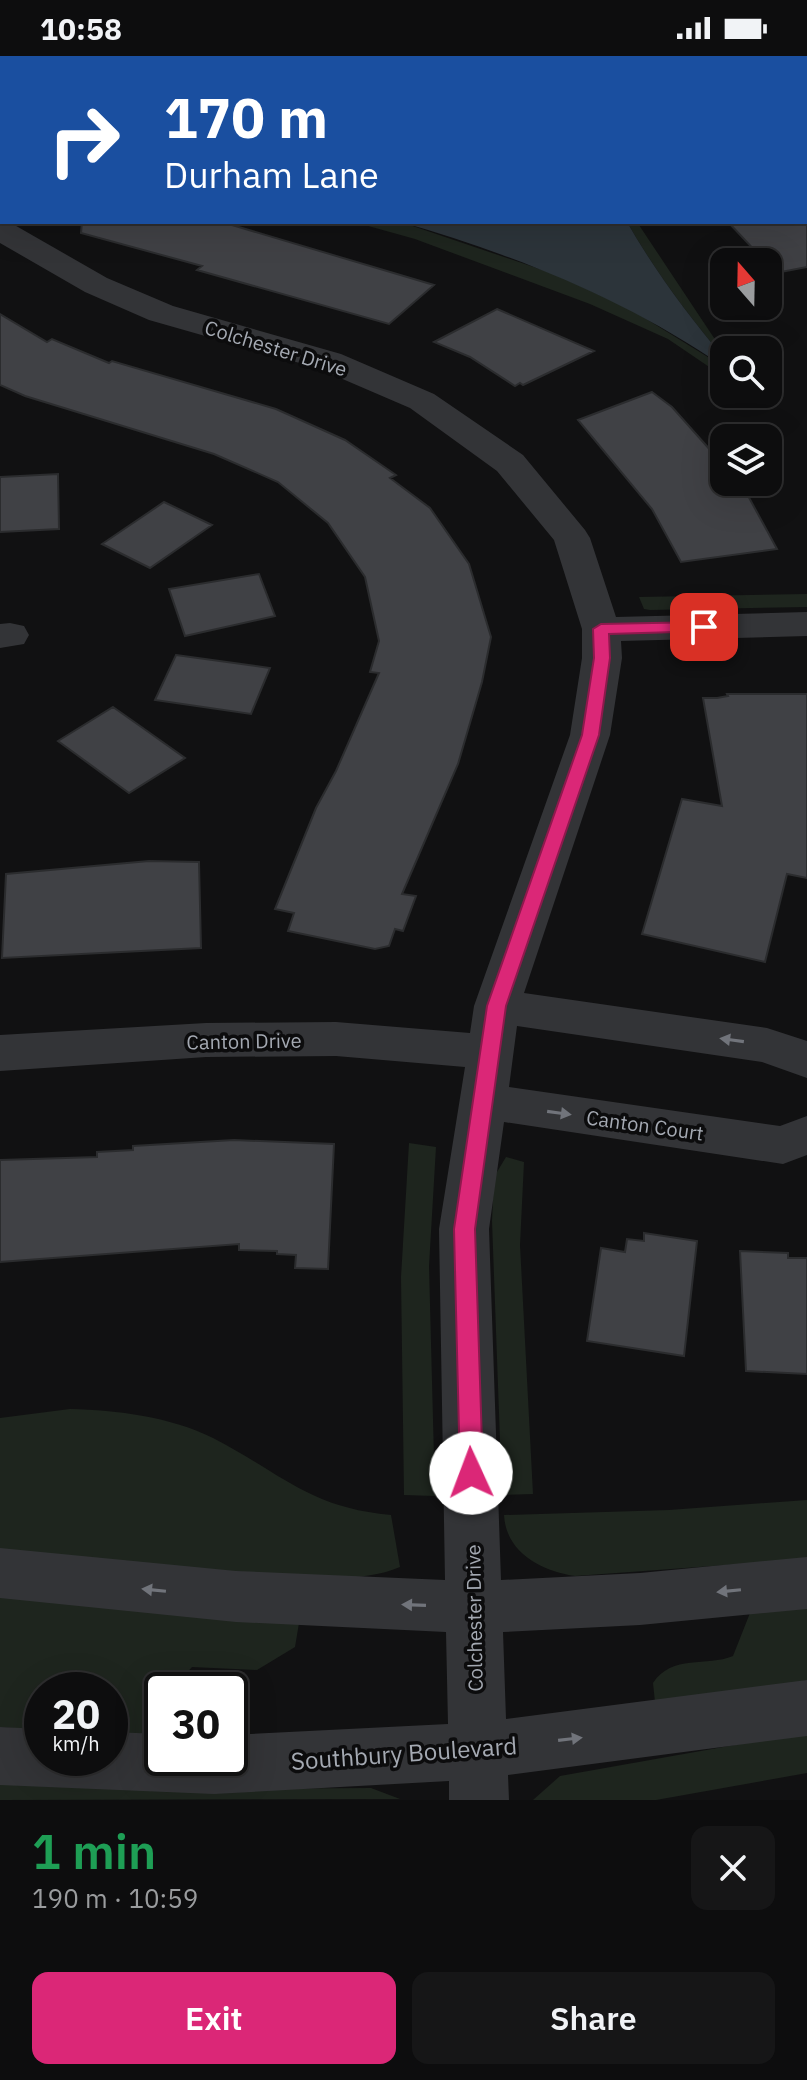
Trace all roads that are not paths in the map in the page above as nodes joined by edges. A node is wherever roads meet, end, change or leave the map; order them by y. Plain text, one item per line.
1 (0, 230) edge
2 (807, 624) edge
3 (601, 629) junction
4 (497, 1006) junction
5 (488, 1052) junction
6 (0, 1053) edge
7 (807, 1060) edge
8 (482, 1101) junction
9 (807, 1135) edge
10 (0, 1573) edge
11 (807, 1583) edge
12 (473, 1606) junction
13 (807, 1708) edge
14 (0, 1756) edge
15 (478, 1775) edge

1 - 3 street, Colchester Drive
2 - 3 street
3 - 4 street, Colchester Drive
4 - 5 street, Colchester Drive
7 -> 4 street
5 - 6 street, Canton Drive
5 - 8 street, Colchester Drive
8 -> 9 street, Canton Court
8 - 12 street, Colchester Drive
12 -> 10 street
11 -> 12 street
12 - 15 street, Colchester Drive
15 -> 13 street, Southbury Boulevard
14 - 15 street, Southbury Boulevard

